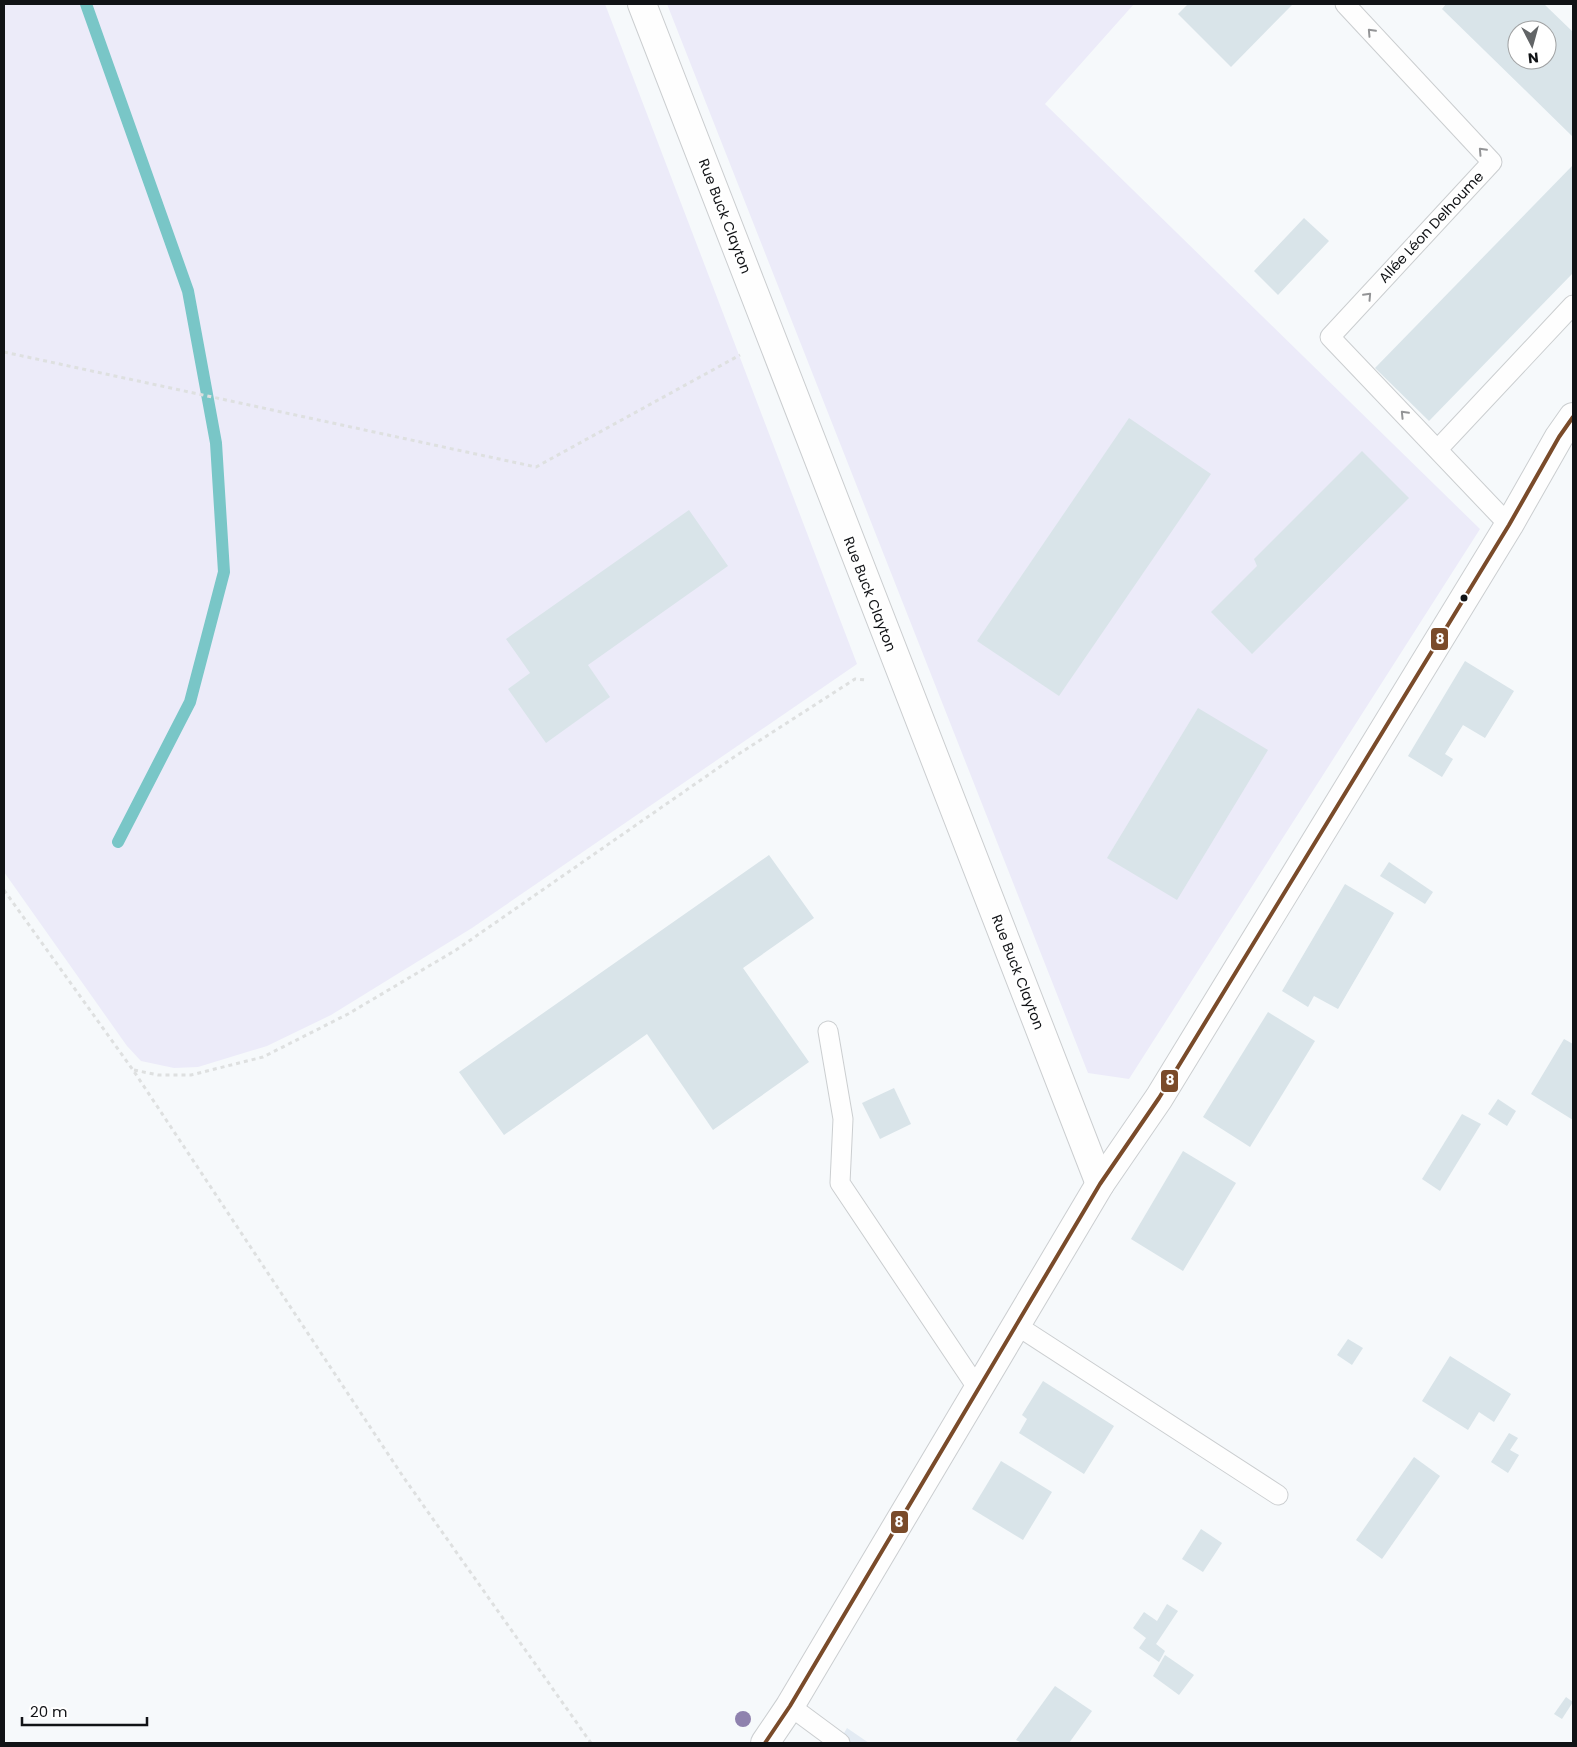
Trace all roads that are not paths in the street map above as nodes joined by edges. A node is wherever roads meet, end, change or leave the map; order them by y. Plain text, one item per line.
1 (642, 4) edge
2 (1345, 4) edge
3 (1573, 305) edge
4 (1573, 418) edge
5 (1438, 449) junction
6 (1509, 525) junction
7 (828, 1031) dead end
8 (1100, 1184) junction
9 (1016, 1325) junction
10 (978, 1389) junction
11 (1278, 1496) dead end
12 (790, 1706) junction
13 (765, 1743) edge
14 (840, 1743) edge

1 - 8 street, Rue Buck Clayton
5 -> 2 lane, Allée Léon Delhoume
3 - 5 lane
4 - 6 street
5 - 6 lane, Allée Léon Delhoume
6 - 8 street
7 - 10 lane
8 - 9 street
9 - 10 street
9 - 11 lane
10 - 12 street
12 - 13 street
12 - 14 lane

